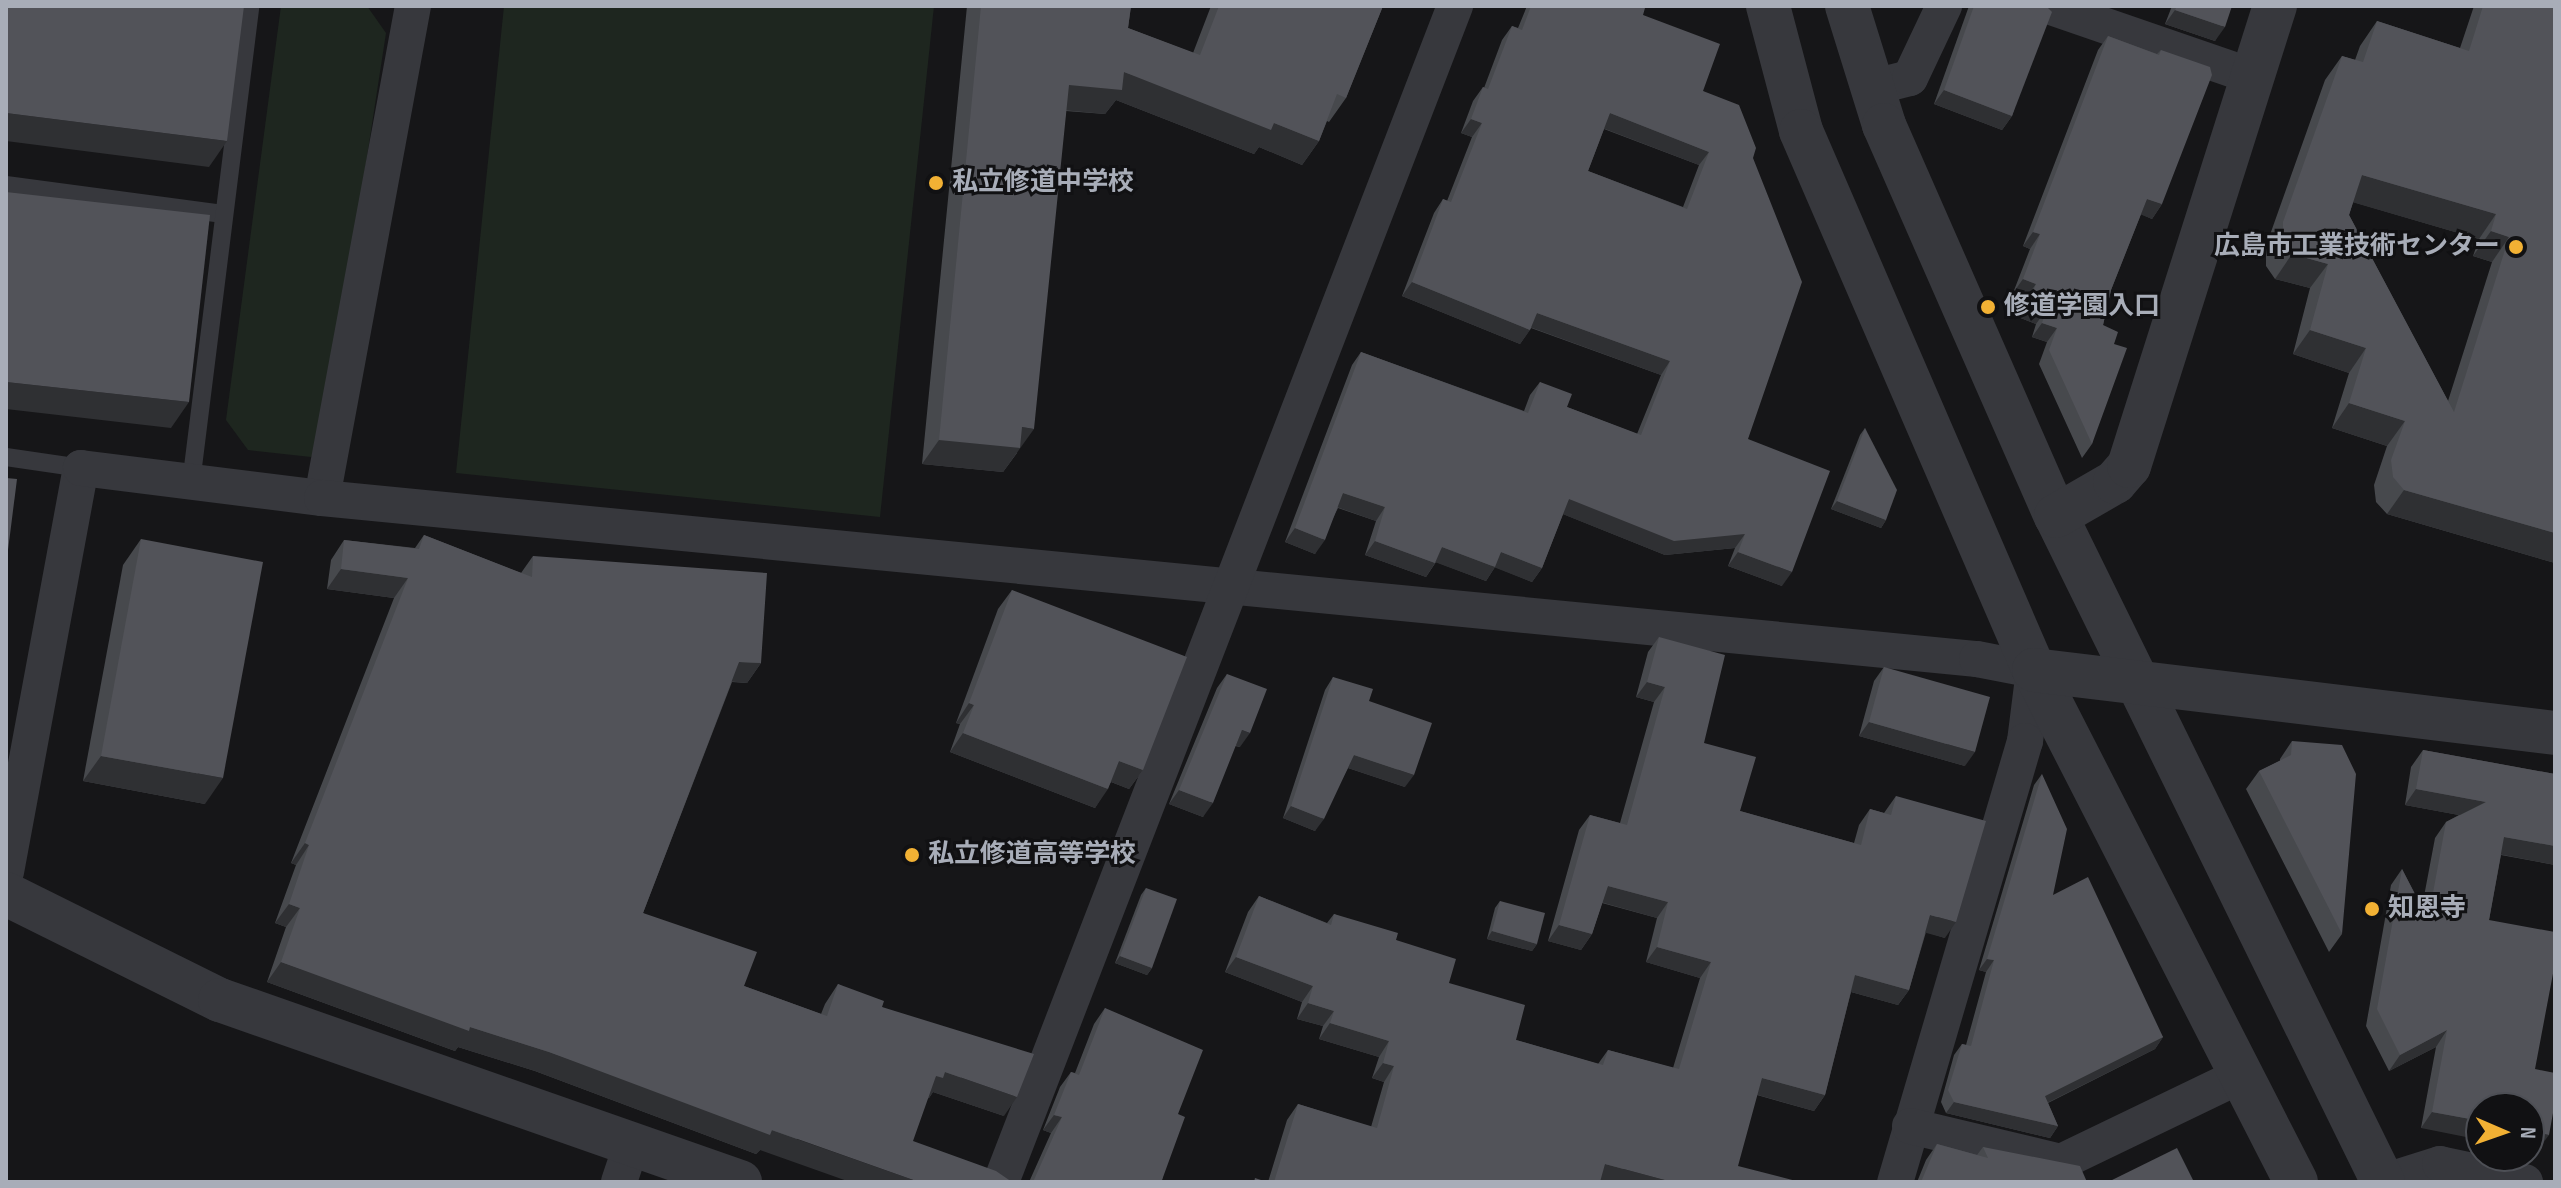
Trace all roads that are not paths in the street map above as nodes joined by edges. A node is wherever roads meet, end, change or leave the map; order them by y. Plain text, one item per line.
1 (250, 6) edge
2 (413, 6) edge
3 (1455, 6) edge
4 (1768, 6) edge
5 (1847, 6) edge
6 (1944, 6) edge
7 (2048, 6) edge
8 (2275, 6) edge
9 (2251, 76) junction
10 (1870, 88) junction
11 (6, 185) edge
12 (223, 214) junction
13 (6, 457) edge
14 (81, 468) junction
15 (191, 483) junction
16 (322, 498) junction
17 (2056, 516) junction
18 (1228, 586) junction
19 (2034, 670) junction
20 (2139, 687) junction
21 (2555, 733) edge
22 (6, 872) edge
23 (6, 894) edge
24 (2242, 1075) junction
25 (1910, 1126) junction
26 (625, 1163) edge
27 (740, 1182) edge
28 (1001, 1182) edge
29 (1895, 1182) edge
30 (2296, 1182) edge
31 (2383, 1182) edge
32 (2525, 1182) edge

1 - 12 lane
2 - 16 street
3 - 18 street
4 - 19 street
5 - 10 street
6 - 10 street
7 - 9 street
8 - 9 street
9 - 17 street
10 - 17 street
11 - 12 lane
12 - 15 lane
13 - 14 lane
14 - 15 street
14 - 22 street
15 - 16 street
16 - 18 street
17 - 20 street
18 - 19 street
18 - 28 street
19 - 20 street
19 - 24 street
19 - 25 street
20 - 21 street
20 - 31 street
23 - 26 street
24 - 25 street
24 - 30 street
25 - 29 street
26 - 27 street
31 - 32 street

